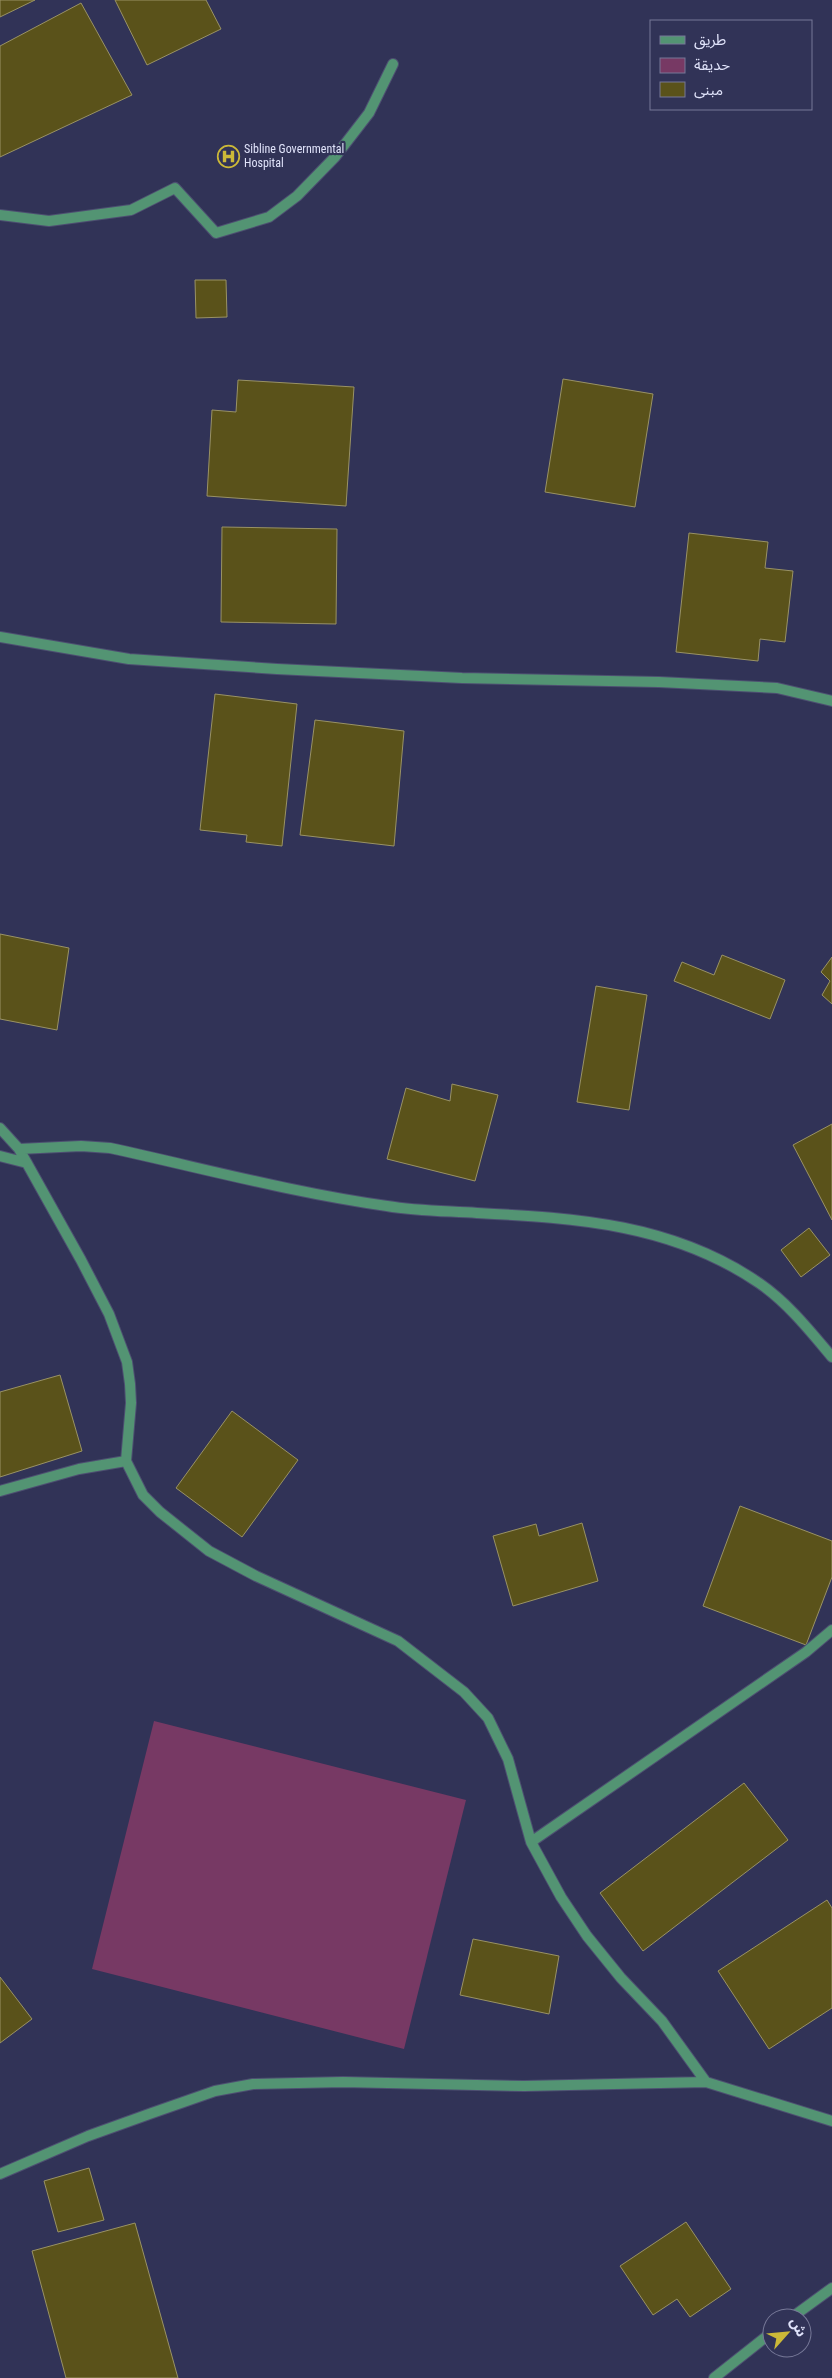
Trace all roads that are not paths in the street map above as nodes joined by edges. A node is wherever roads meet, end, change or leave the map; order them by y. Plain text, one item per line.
1 (392, 64) dead end
2 (0, 215) edge
3 (0, 637) edge
4 (832, 700) edge
5 (0, 1128) edge
6 (19, 1149) junction
7 (0, 1156) edge
8 (27, 1162) junction
9 (832, 1357) edge
10 (126, 1461) junction
11 (0, 1491) edge
12 (832, 1630) edge
13 (531, 1842) junction
14 (706, 2082) junction
15 (832, 2120) edge
16 (0, 2174) edge
17 (832, 2288) edge
18 (805, 2308) edge
19 (762, 2340) edge
20 (714, 2378) edge

1 - 2 street
3 - 4 street
5 - 6 street
6 - 8 street
6 - 9 street
7 - 8 street
8 - 10 street
10 - 11 street
10 - 13 street
12 - 13 street
13 - 14 street
14 - 15 street
14 - 16 street
17 - 18 street
19 - 20 street

